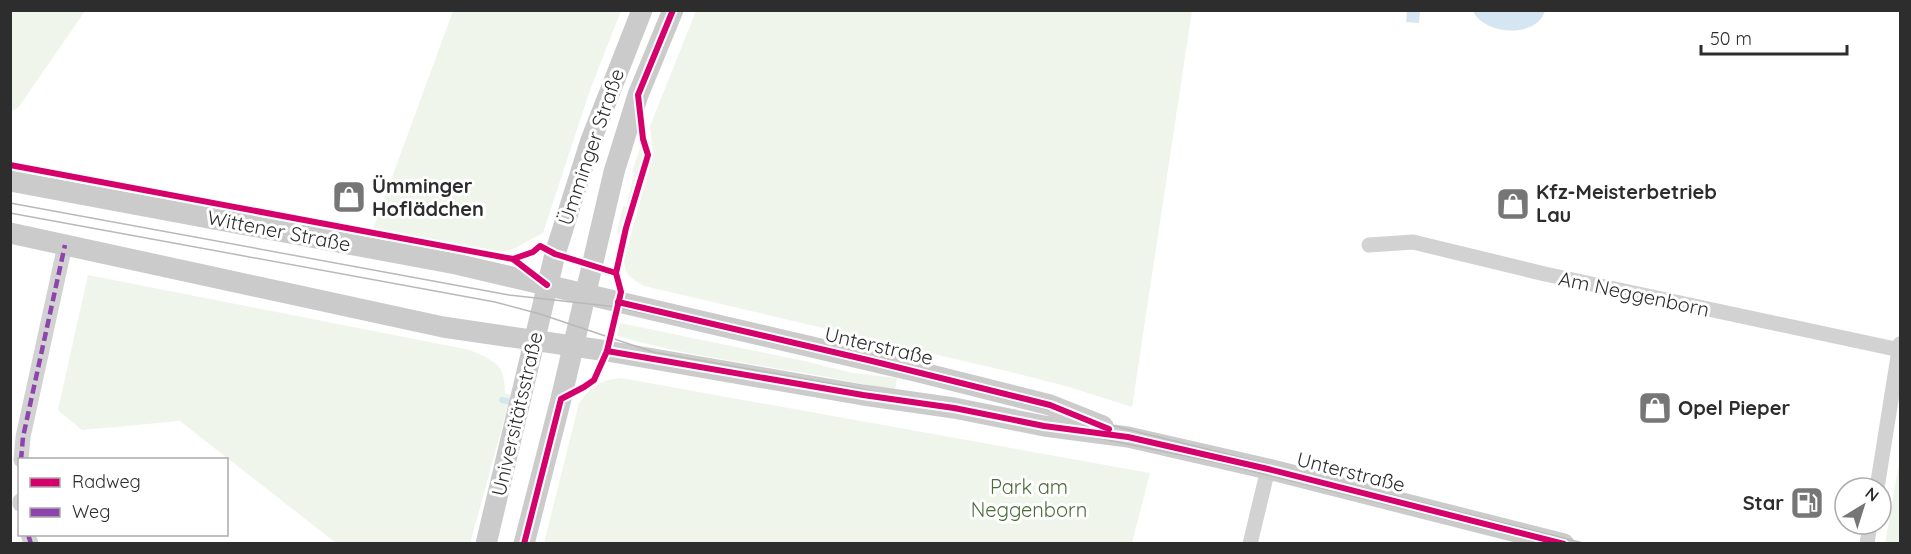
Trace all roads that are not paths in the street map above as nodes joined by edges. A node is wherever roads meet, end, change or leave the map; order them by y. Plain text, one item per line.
1 (642, 10) edge
2 (673, 10) edge
3 (10, 182) edge
4 (10, 233) edge
5 (65, 245) junction
6 (1369, 245) dead end
7 (547, 285) junction
8 (584, 294) junction
9 (534, 341) junction
10 (573, 346) junction
11 (1900, 347) edge
12 (1128, 437) junction
13 (21, 458) edge
14 (1268, 469) junction
15 (1879, 476) edge
16 (486, 543) edge
17 (524, 543) edge
18 (1250, 543) edge
19 (1564, 543) edge

1 - 7 main road, Ümminger Straße
2 - 8 main road, Ümminger Straße
3 - 7 main road, Wittener Straße
4 - 5 main road
5 - 9 main road
5 - 13 street
6 - 11 street, Am Neggenborn
7 - 8 main road, Wittener Straße
7 - 9 main road, Universitätsstraße
8 - 10 main road, Ümminger Straße
8 - 12 main road, Unterstraße
9 - 10 main road, Unterstraße
9 - 16 main road, Universitätsstraße
10 - 12 main road, Unterstraße
10 - 17 main road, Universitätsstraße
11 - 15 street, Am Neggenborn
12 - 14 main road, Unterstraße
14 - 18 street, Unterstraße
14 - 19 main road, Unterstraße

